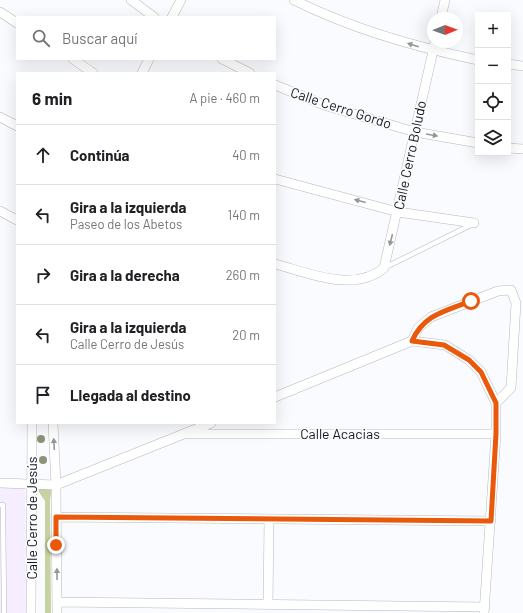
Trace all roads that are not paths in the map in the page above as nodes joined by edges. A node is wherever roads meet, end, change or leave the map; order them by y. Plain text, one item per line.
1 (131, 0) edge
2 (181, 0) edge
3 (294, 0) edge
4 (445, 0) edge
5 (0, 12) edge
6 (442, 12) edge
7 (153, 16) edge
8 (173, 16) edge
9 (16, 22) edge
10 (427, 45) edge
11 (434, 48) edge
12 (440, 48) edge
13 (475, 59) edge
14 (74, 60) edge
15 (148, 60) edge
16 (224, 60) edge
17 (511, 64) edge
18 (523, 66) edge
19 (92, 72) edge
20 (142, 72) edge
21 (248, 72) edge
22 (276, 85) edge
23 (0, 117) edge
24 (16, 125) edge
25 (415, 132) junction
26 (475, 142) edge
27 (511, 148) edge
28 (523, 149) edge
29 (276, 179) edge
30 (0, 211) edge
31 (398, 212) junction
32 (16, 219) edge
33 (474, 223) joint
34 (276, 264) edge
35 (384, 268) junction
36 (412, 341) junction
37 (276, 397) edge
38 (496, 403) junction
39 (32, 424) edge
40 (53, 424) edge
41 (208, 424) edge
42 (183, 434) junction
43 (496, 434) junction
44 (0, 483) edge
45 (32, 484) junction
46 (56, 485) junction
47 (0, 505) edge
48 (56, 517) junction
49 (269, 519) junction
50 (491, 521) junction
51 (57, 602) junction
52 (268, 604) junction
53 (484, 610) edge
54 (4, 613) edge
55 (31, 613) edge
56 (57, 613) edge

1 - 7 street
2 - 8 street
10 -> 3 street
4 - 6 street
5 - 9 street
11 - 25 street, Calle Cerro Boludo
12 - 13 street
14 - 19 street
15 - 20 street
16 - 21 street
17 - 18 street
22 - 25 street, Calle Cerro Gordo
23 - 24 street
25 -> 26 street, Calle Cerro Gordo
25 - 31 street, Calle Cerro Boludo
27 - 28 street
31 -> 29 street
30 - 32 street
31 - 33 street
31 -> 35 street, Calle Cerro Boludo
33 - 35 lane
34 - 35 street
36 - 37 street
36 - 38 street
36 - 38 street
38 - 43 street
39 - 45 street, Calle Cerro de Jesús
46 -> 40 street, Calle Cerro de Jesús
41 - 42 street
42 - 43 street, Calle Acacias
42 - 46 street
43 - 50 street
44 - 45 street
45 - 46 street
45 - 55 street, Calle Cerro de Jesús
46 - 48 street, Calle Cerro de Jesús
47 - 54 lane
48 - 49 street
51 -> 48 street, Calle Cerro de Jesús
49 - 50 street
49 - 52 street
50 - 53 street
51 - 52 street
51 - 56 street, Calle Cerro de Jesús
52 - 53 street

